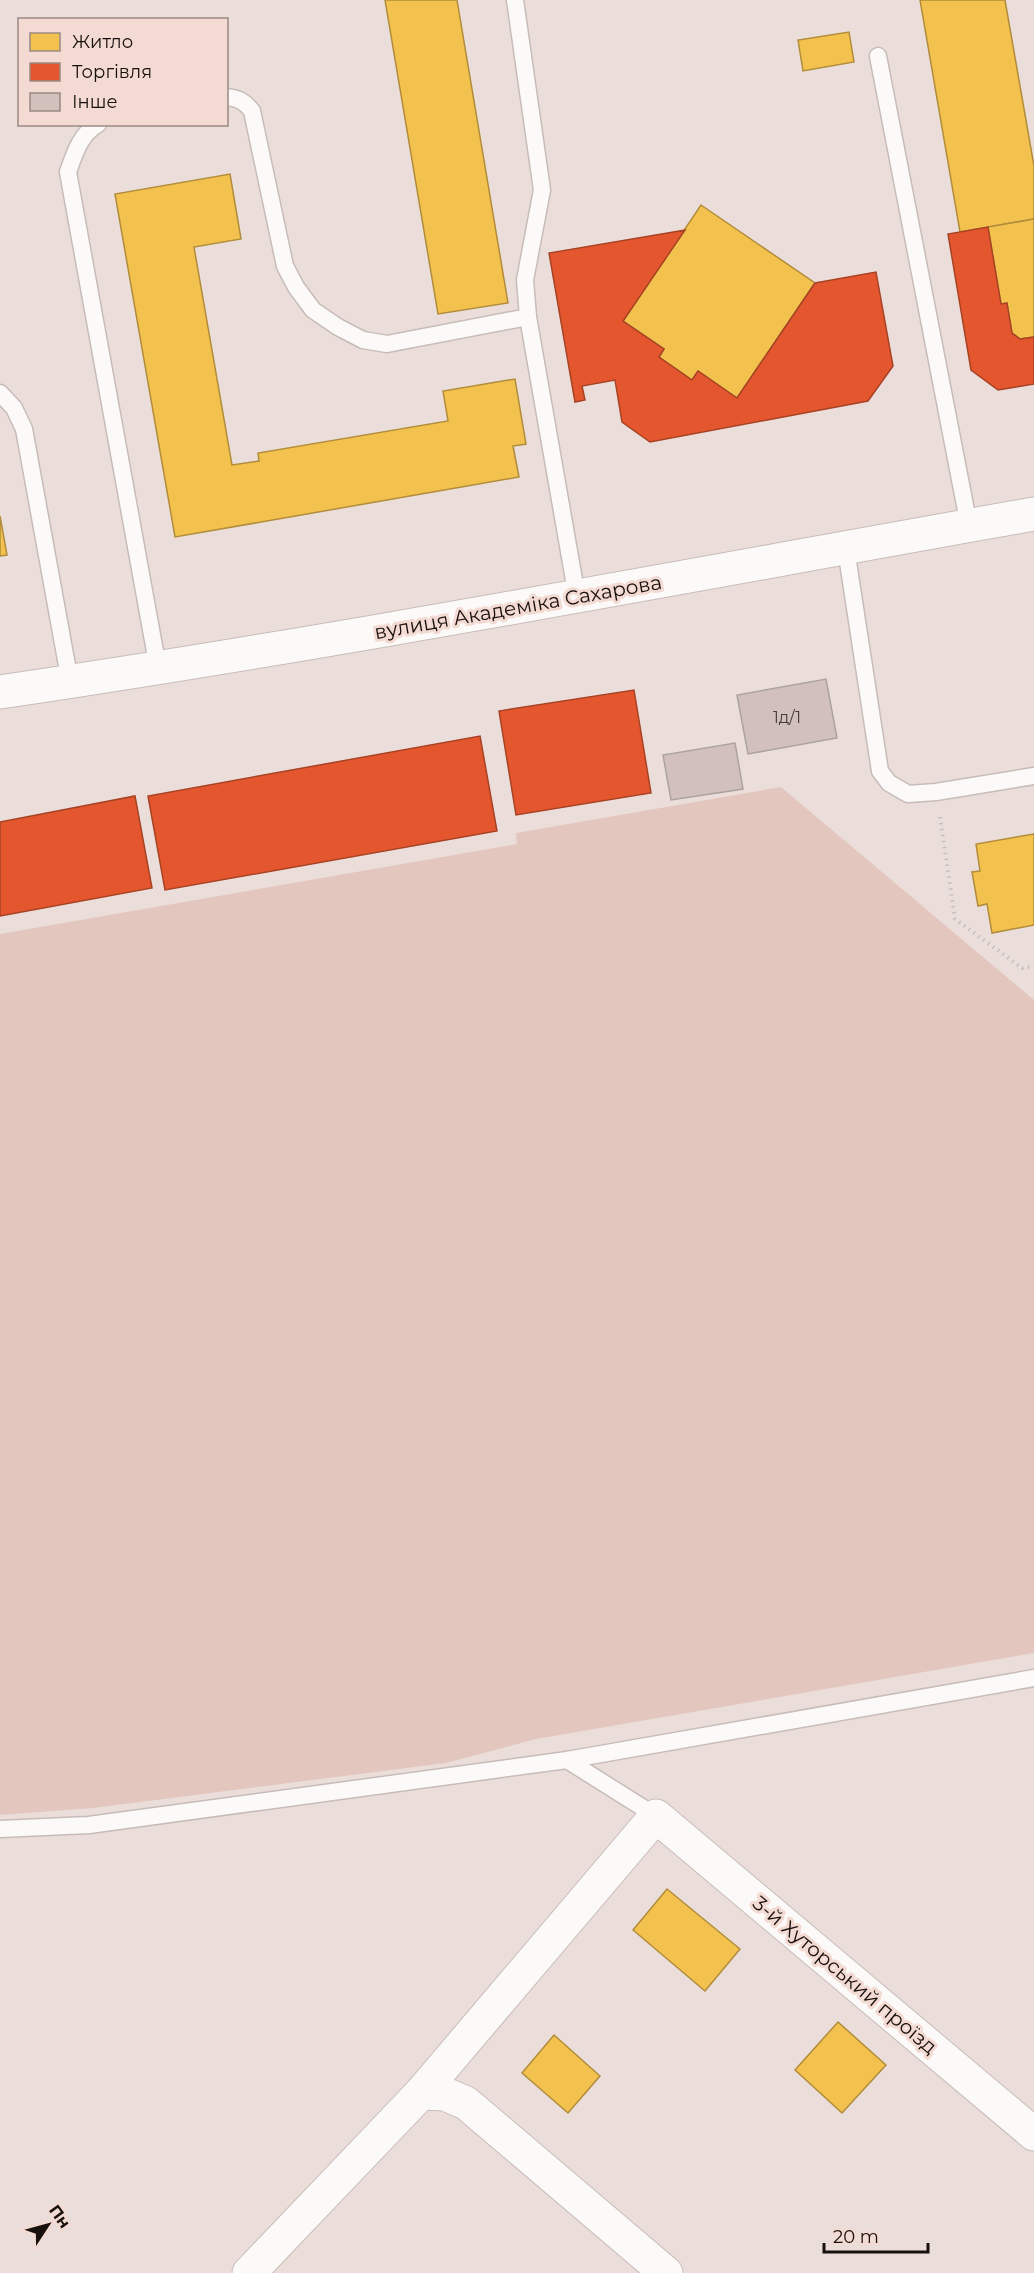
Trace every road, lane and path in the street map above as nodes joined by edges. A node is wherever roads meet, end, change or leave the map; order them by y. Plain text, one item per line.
1 (515, 0) edge
2 (878, 56) dead end
3 (228, 97) edge
4 (95, 126) edge
5 (528, 317) junction
6 (0, 393) edge
7 (1034, 514) edge
8 (969, 526) junction
9 (846, 549) junction
10 (577, 597) junction
11 (158, 668) junction
12 (70, 682) junction
13 (0, 692) edge
14 (1034, 776) edge
15 (936, 792) junction
16 (1034, 966) edge
17 (1034, 1678) edge
18 (567, 1760) junction
19 (656, 1816) junction
20 (0, 1829) edge
21 (421, 2093) junction
22 (1034, 2134) edge
23 (249, 2273) edge
24 (666, 2273) edge

1 - 5 lane
2 - 8 lane
3 - 5 lane
4 - 11 lane
5 - 10 lane
6 - 12 lane
7 - 8 street, вулиця Академіка Сахарова
8 - 9 street, вулиця Академіка Сахарова
9 - 10 street, вулиця Академіка Сахарова
9 - 15 lane
10 - 11 street, вулиця Академіка Сахарова
11 - 12 street, вулиця Академіка Сахарова
12 - 13 street, вулиця Академіка Сахарова
14 - 15 lane
15 - 16 path
17 - 18 lane
18 - 19 lane
18 - 20 lane
19 - 21 street
19 - 22 street, 3-й Хуторський проїзд
21 - 23 street
21 - 24 street

